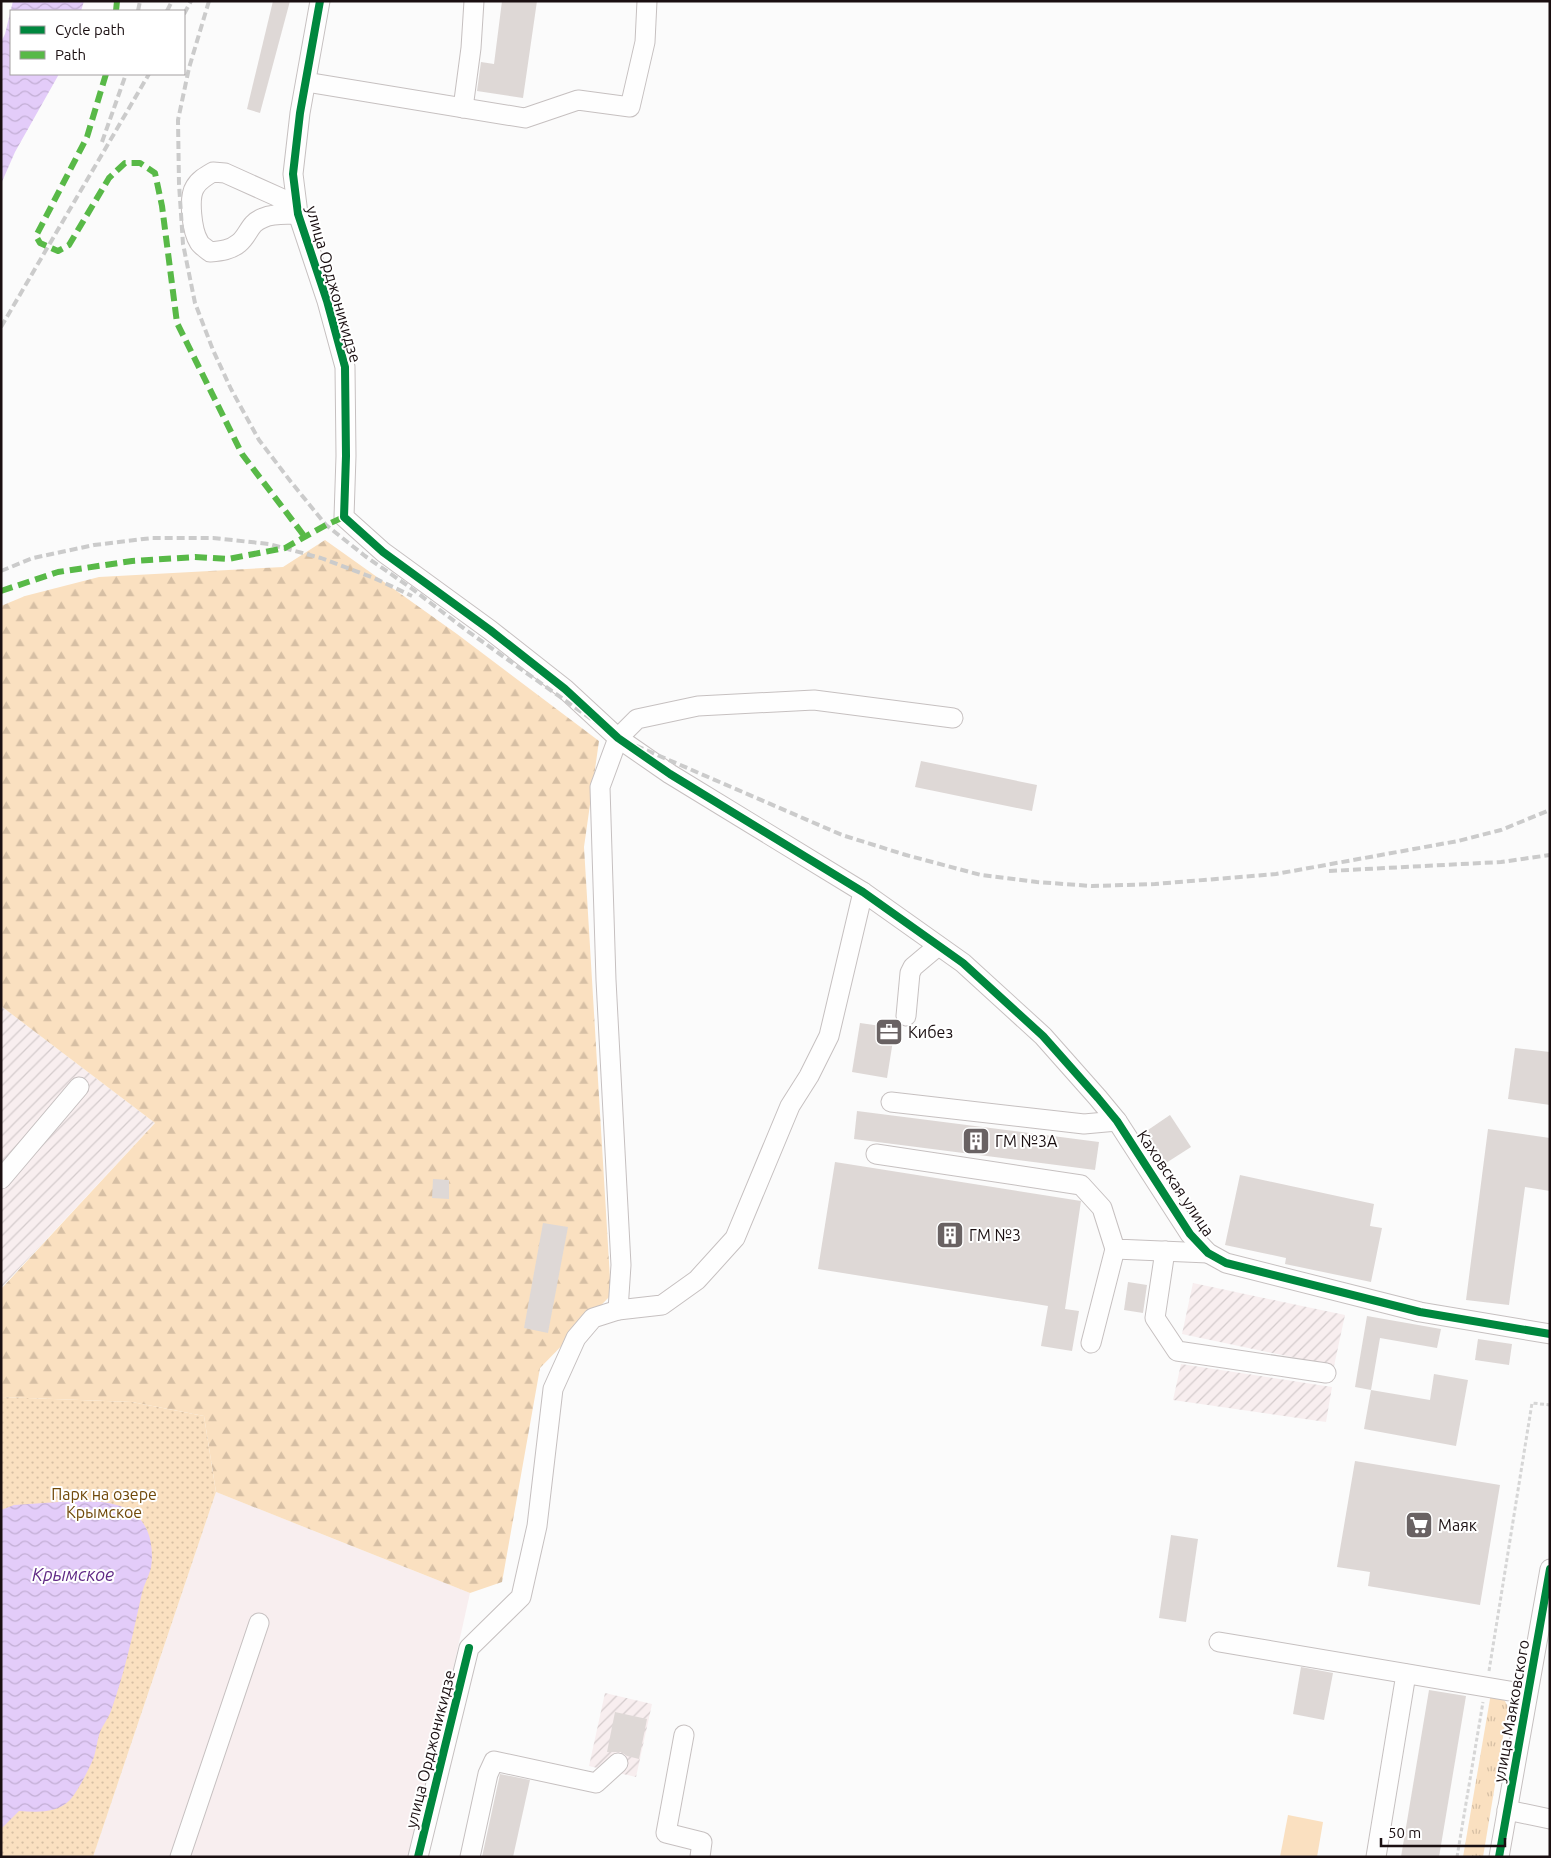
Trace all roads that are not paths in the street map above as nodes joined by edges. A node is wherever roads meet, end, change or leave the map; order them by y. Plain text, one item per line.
1 (320, 1) edge
2 (474, 1) edge
3 (647, 1) edge
4 (306, 82) junction
5 (463, 108) junction
6 (298, 214) junction
7 (344, 517) joint
8 (954, 718) dead end
9 (618, 738) junction
10 (863, 892) junction
11 (938, 946) junction
12 (906, 1016) dead end
13 (79, 1087) dead end
14 (891, 1102) dead end
15 (1117, 1121) junction
16 (876, 1154) dead end
17 (1, 1178) edge
18 (1115, 1249) junction
19 (1165, 1251) junction
20 (1208, 1253) junction
21 (618, 1310) junction
22 (1550, 1334) edge
23 (1091, 1343) dead end
24 (1326, 1373) dead end
25 (1550, 1569) edge
26 (1546, 1609) edge
27 (259, 1623) dead end
28 (1219, 1642) dead end
29 (1406, 1674) junction
30 (1527, 1694) junction
31 (684, 1735) dead end
32 (618, 1764) dead end
33 (1507, 1810) junction
34 (1550, 1819) edge
35 (180, 1857) edge
36 (418, 1857) edge
37 (470, 1857) edge
38 (700, 1857) edge
39 (1376, 1857) edge
40 (1499, 1857) edge

1 - 4 street, улица Орджоникидзе
2 - 5 street
3 - 5 street
4 - 5 street
4 - 6 street, улица Орджоникидзе
6 - 6 street
6 - 7 street, улица Орджоникидзе
7 - 9 street, Каховская улица
8 - 9 street
9 - 10 street, Каховская улица
9 - 21 street
10 - 11 street, Каховская улица
10 - 21 street
11 - 12 street
11 - 15 street, Каховская улица
13 - 17 street
14 - 15 street
15 - 20 street, Каховская улица
16 - 18 street
18 - 19 street
18 - 23 street
19 - 20 street
19 - 24 street
20 - 22 street, Каховская улица
21 - 36 street, улица Орджоникидзе
25 - 26 street, улица Маяковского
26 - 30 street, улица Маяковского
27 - 35 street
28 - 29 street
29 - 30 street
29 - 39 street
30 - 33 street, улица Маяковского
31 - 38 street
32 - 37 street
33 - 34 street
33 - 40 street, улица Маяковского

